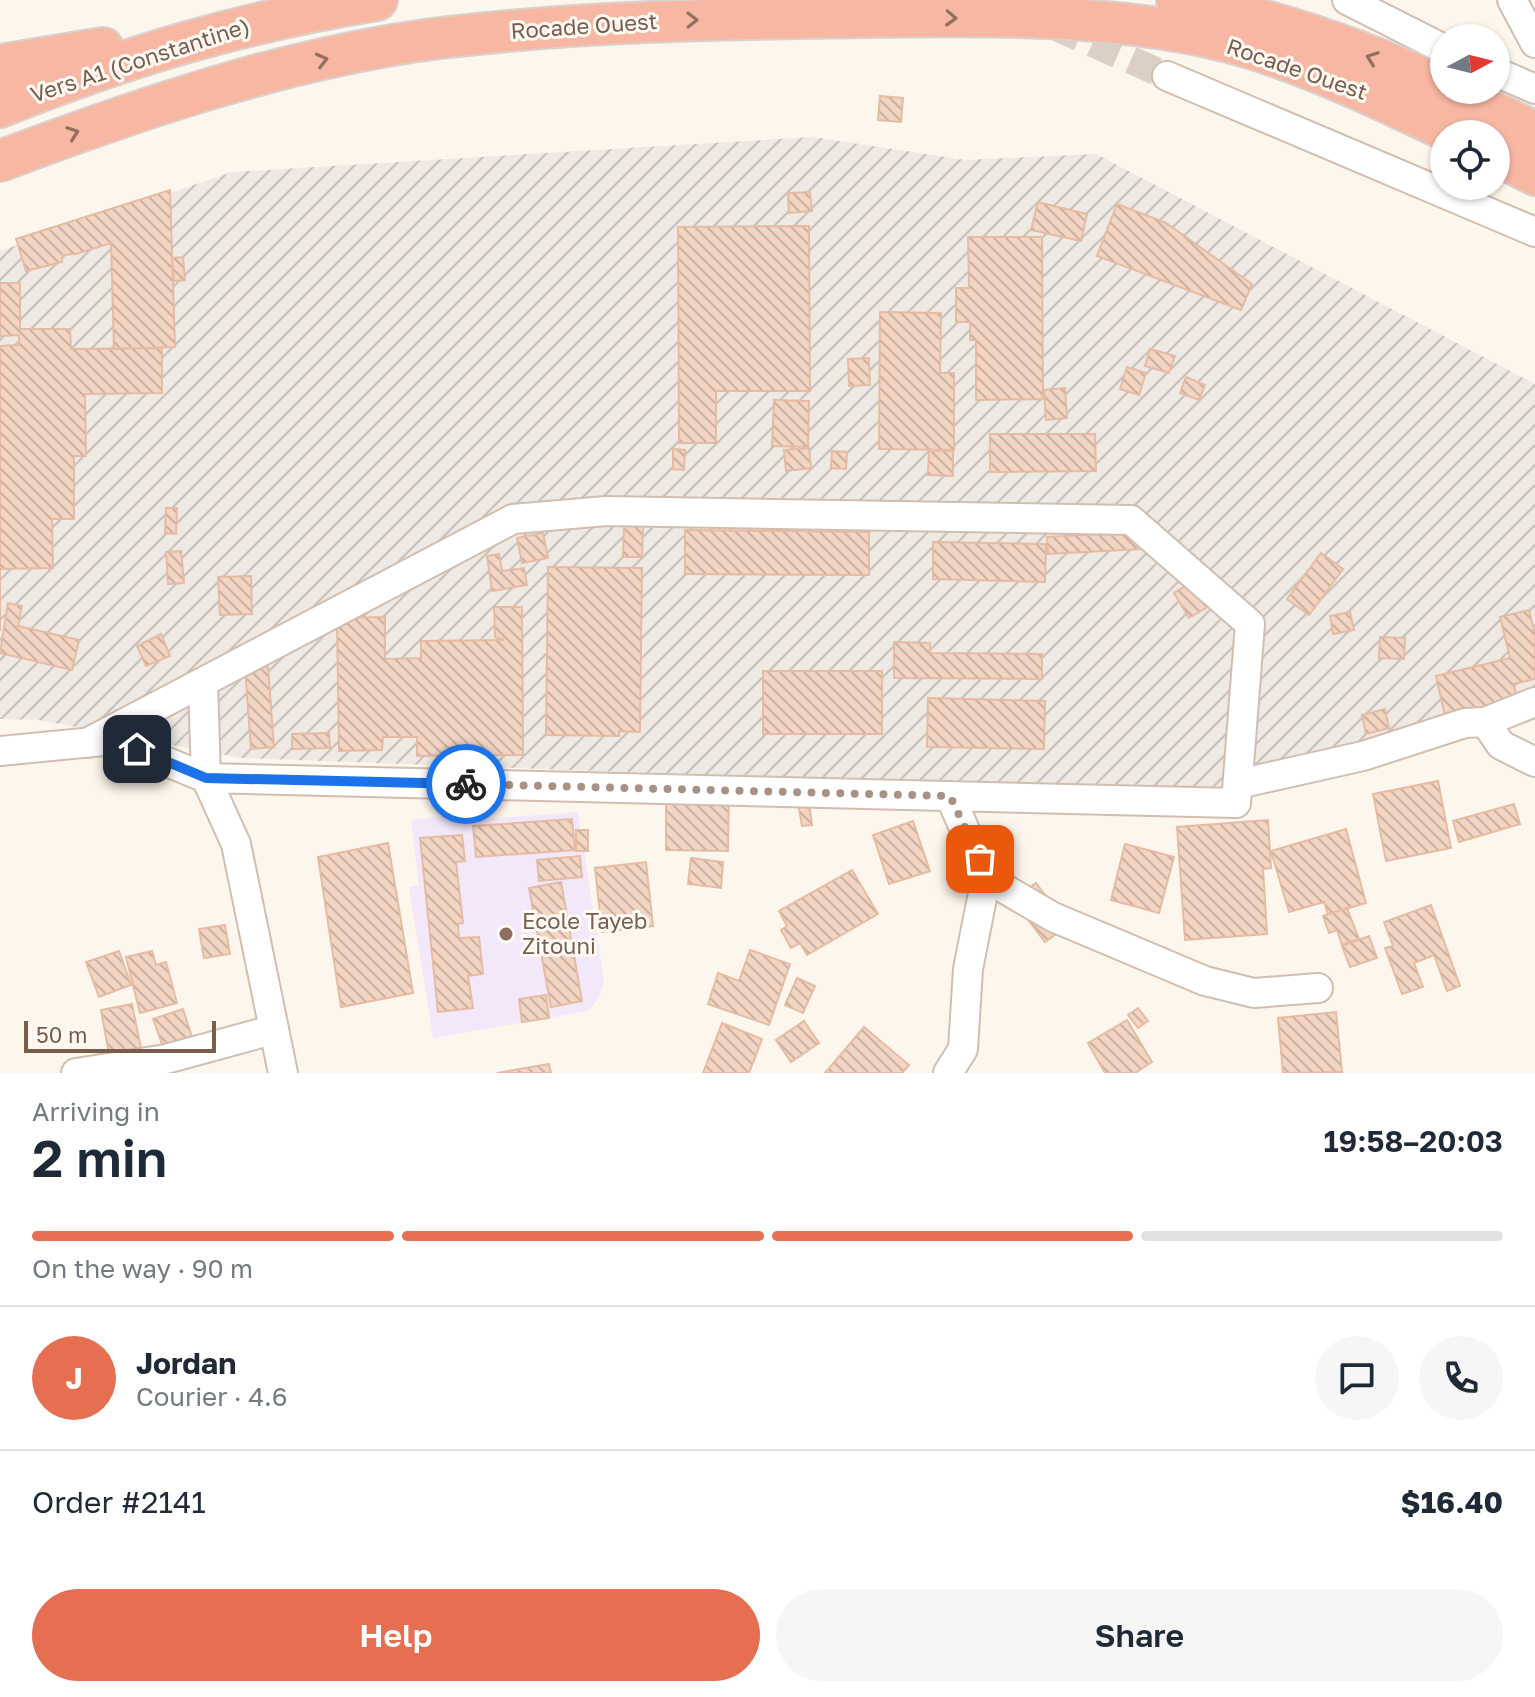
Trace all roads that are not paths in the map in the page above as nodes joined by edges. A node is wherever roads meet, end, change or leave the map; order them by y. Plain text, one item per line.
1 (377, 0) edge
2 (1177, 0) edge
3 (1347, 0) edge
4 (1512, 0) edge
5 (293, 8) edge
6 (206, 34) junction
7 (1430, 42) edge
8 (1535, 43) edge
9 (0, 65) edge
10 (1167, 76) tunnel mouth
11 (1510, 78) edge
12 (1430, 81) edge
13 (1535, 89) edge
14 (1477, 104) edge
15 (0, 107) edge
16 (1430, 122) edge
17 (1535, 132) edge
18 (0, 161) edge
19 (1510, 162) edge
20 (1535, 175) edge
21 (1535, 232) edge
22 (203, 682) junction
23 (1535, 702) edge
24 (1485, 722) junction
25 (87, 743) junction
26 (0, 751) edge
27 (1535, 762) edge
28 (206, 778) junction
29 (1238, 784) junction
30 (950, 796) junction
31 (986, 878) junction
32 (1318, 988) dead end
33 (272, 1030) junction
34 (76, 1073) edge
35 (283, 1073) edge
36 (948, 1073) edge

1 - 5 highway, Vers A1 (Constantine)
12 -> 2 highway
3 - 7 street
4 - 8 street
5 - 6 highway, Vers A1 (Constantine)
6 - 9 highway
6 - 15 highway, Vers A1 (Constantine)
10 - 21 street
11 - 13 street
14 - 17 highway
18 -> 16 highway, Rocade Ouest
19 - 20 highway
22 - 25 street
22 - 28 street
22 - 29 street
23 - 24 street
24 - 27 street
24 - 29 street
25 - 26 street
25 - 28 street
28 - 30 street
28 - 33 street
29 - 30 street
30 - 31 street
31 - 32 street
31 - 36 street
33 - 34 street
33 - 35 street

